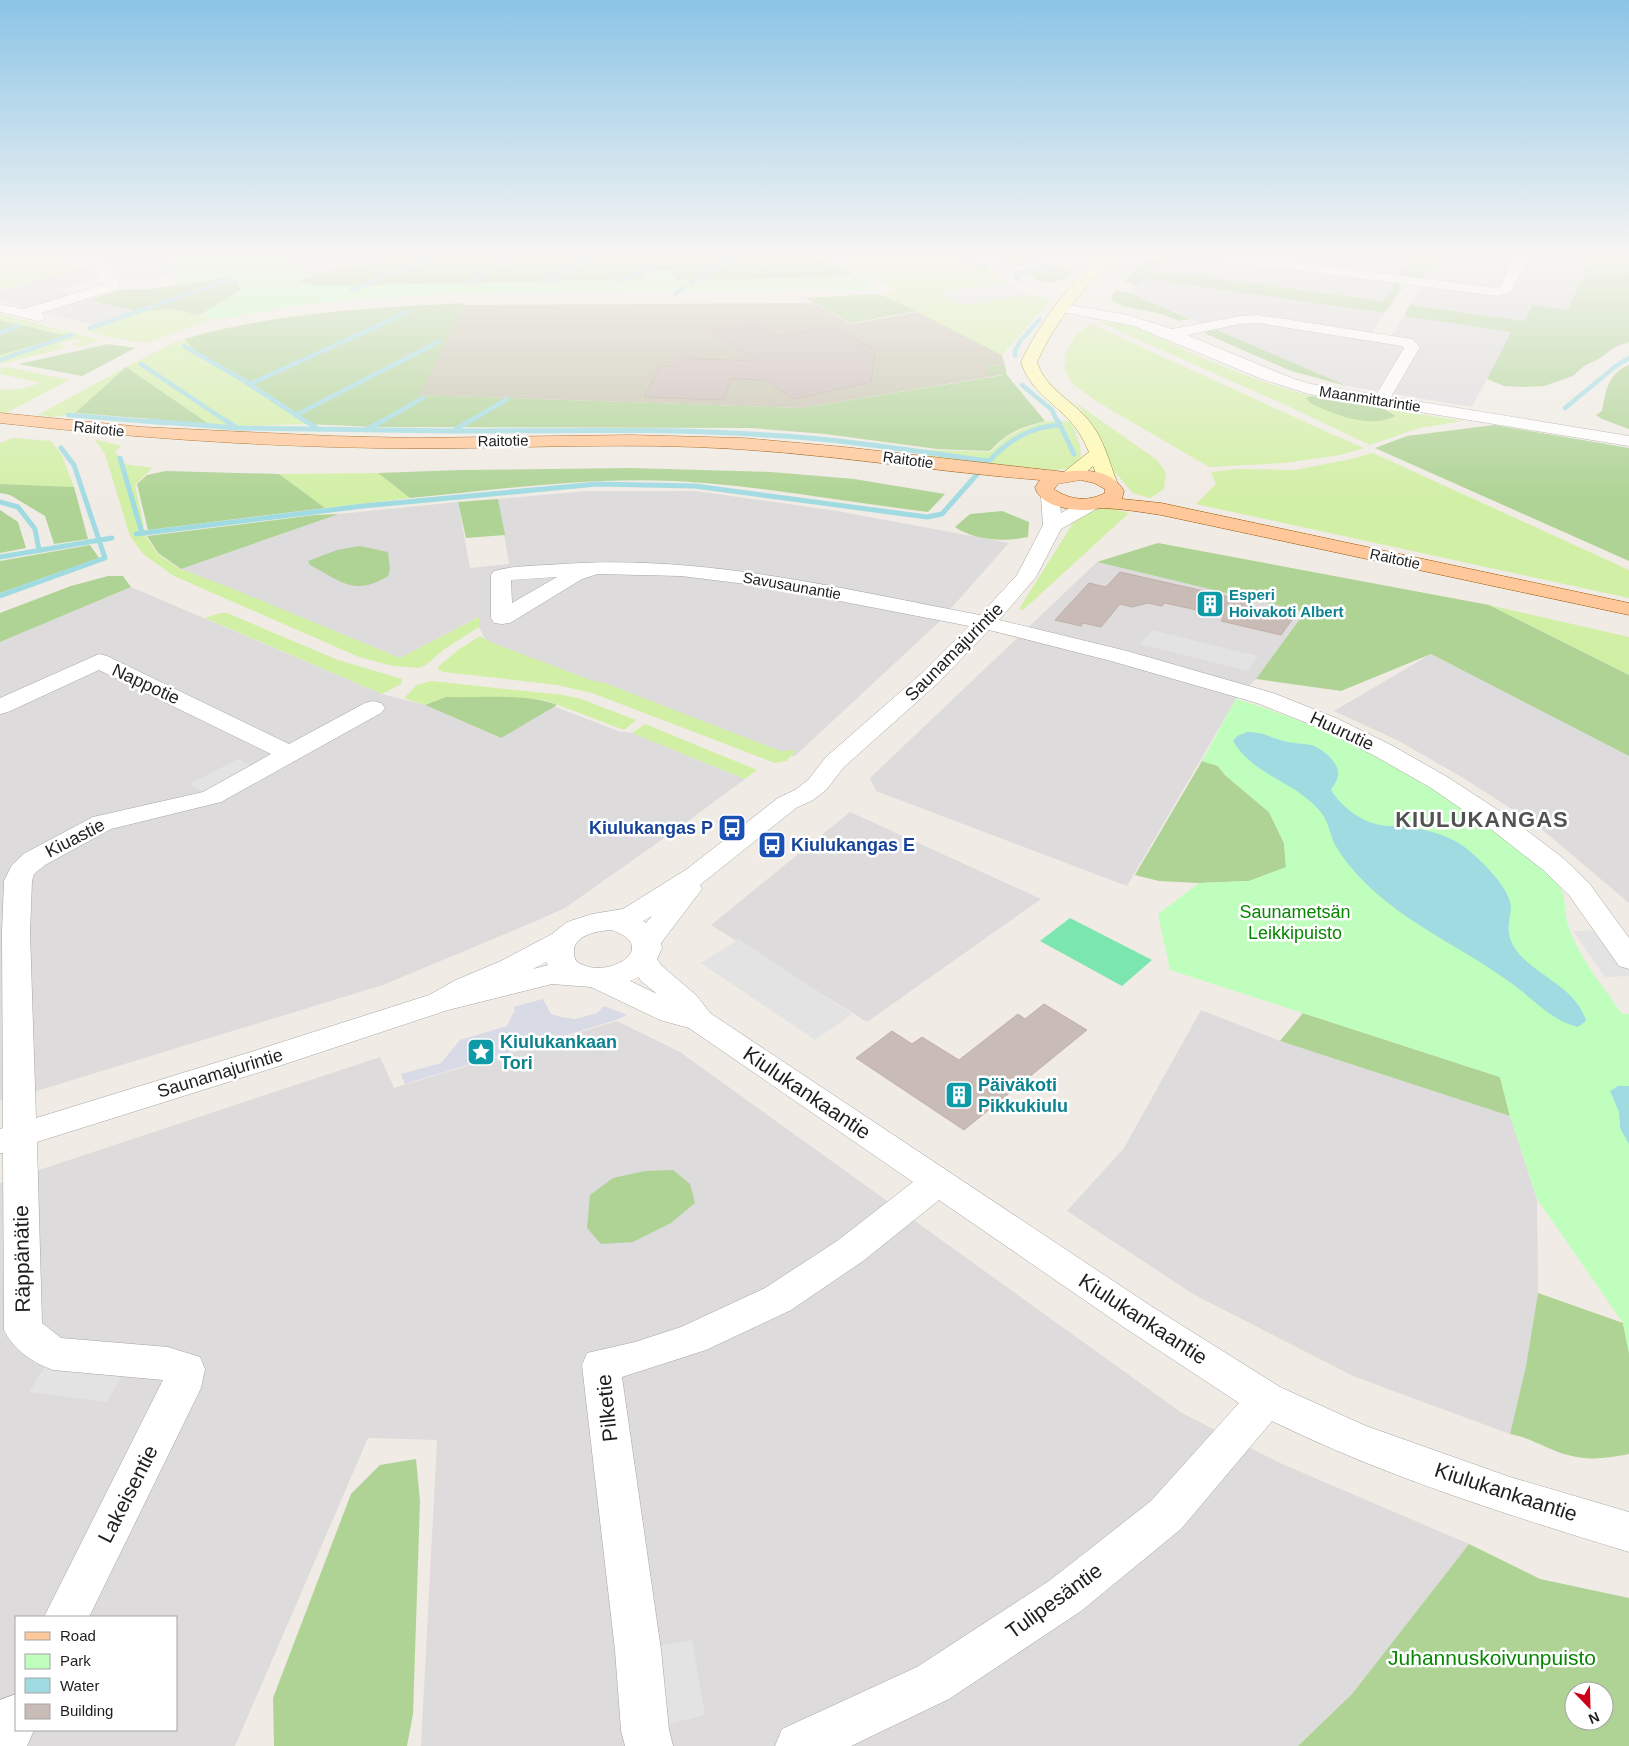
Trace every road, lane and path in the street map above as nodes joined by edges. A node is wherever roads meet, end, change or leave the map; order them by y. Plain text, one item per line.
1 (1043, 336) edge
2 (1177, 336) edge
3 (1371, 336) edge
4 (1380, 402) junction
5 (0, 418) edge
6 (1629, 441) edge
7 (1098, 454) junction
8 (1006, 473) junction
9 (1065, 476) junction
10 (1047, 491) junction
11 (1104, 495) junction
12 (1053, 525) junction
13 (596, 568) dead end
14 (1629, 609) edge
15 (986, 622) junction
16 (0, 707) edge
17 (374, 708) dead end
18 (291, 755) junction
19 (697, 875) junction
20 (613, 921) junction
21 (562, 941) junction
22 (645, 951) junction
23 (1629, 959) edge
24 (587, 977) junction
25 (440, 1002) junction
26 (700, 1021) junction
27 (10, 1138) edge
28 (938, 1182) junction
29 (186, 1369) joint
30 (1266, 1399) junction
31 (1629, 1532) edge
32 (67, 1616) edge
33 (15, 1719) edge
34 (2, 1746) edge
35 (649, 1746) edge
36 (799, 1746) edge

1 - 7 street
2 - 4 street, Maanmittarintie
3 - 4 street
4 - 6 street, Maanmittarintie
5 - 8 main road, Raitotie
7 - 9 street
7 - 11 street
8 - 9 main road, Raitotie
8 - 10 main road, Raitotie
9 - 10 main road
9 - 11 main road, Raitotie
10 - 11 main road, Raitotie
10 - 12 street
11 - 12 street
11 - 14 main road, Raitotie
12 - 15 street, Saunamajurintie
13 - 15 street, Savusaunantie
15 - 19 street, Saunamajurintie
15 - 23 street, Huurutie
16 - 18 street, Nappotie
17 - 18 street, Kiuastie
18 - 27 street, Kiuastie
19 - 20 street, Saunamajurintie
19 - 22 street, Saunamajurintie
20 - 21 street
20 - 22 street
21 - 24 street
21 - 25 street, Saunamajurintie
22 - 24 street
22 - 26 street, Kiulukankaantie
24 - 25 street, Saunamajurintie
24 - 26 street, Kiulukankaantie
25 - 27 street, Saunamajurintie
26 - 28 street, Kiulukankaantie
27 - 29 street, Räppänätie
28 - 30 street, Kiulukankaantie
28 - 35 street, Pilketie
29 - 32 street, Lakeisentie
30 - 31 street, Kiulukankaantie
30 - 36 street, Tulipesäntie
33 - 34 street

